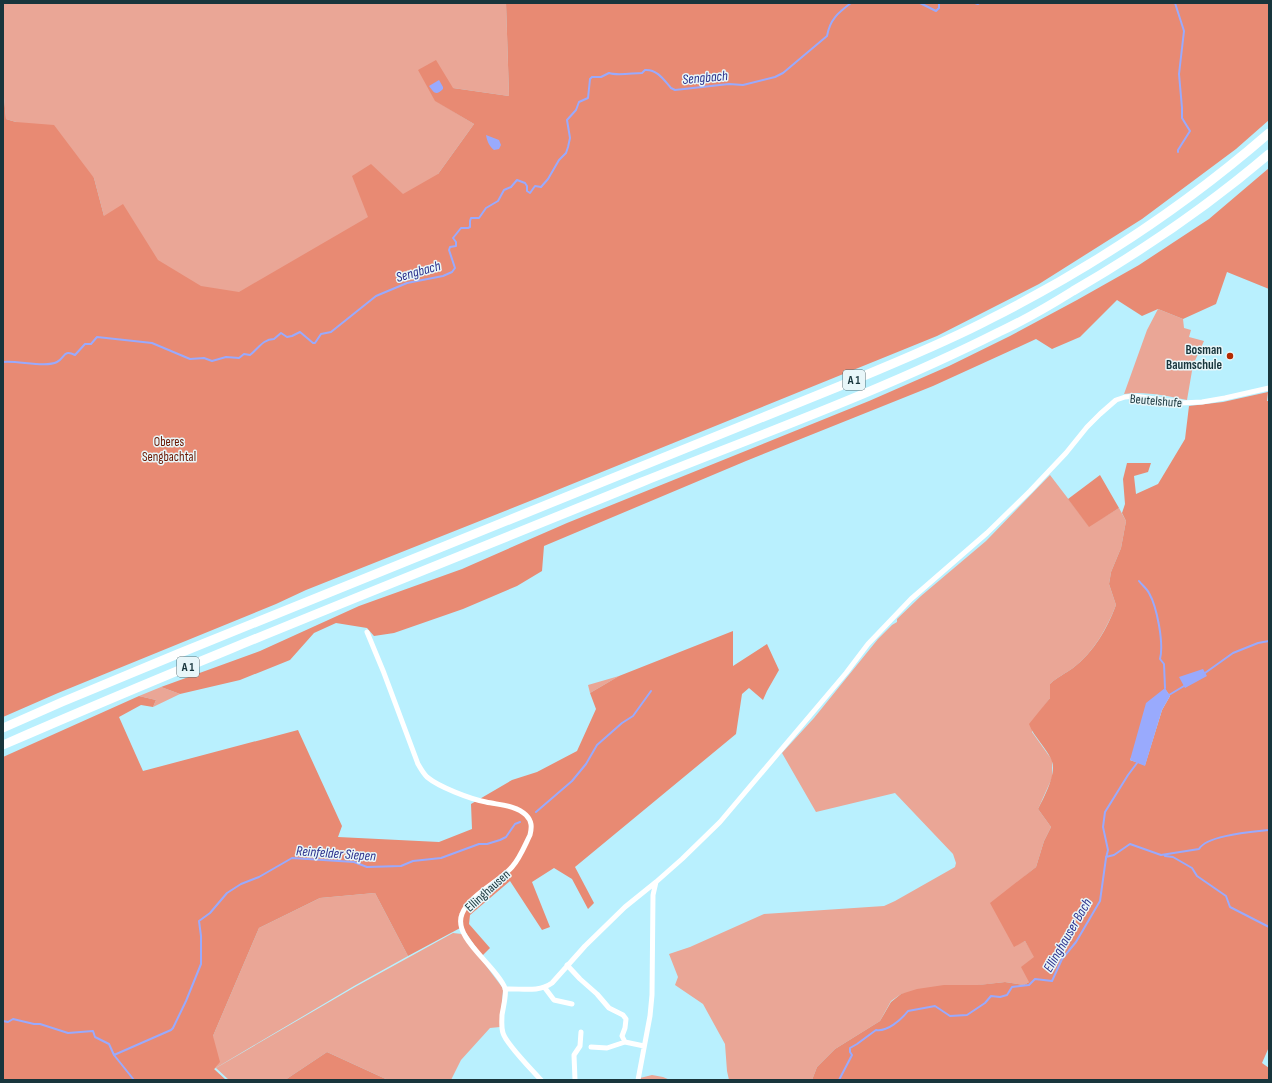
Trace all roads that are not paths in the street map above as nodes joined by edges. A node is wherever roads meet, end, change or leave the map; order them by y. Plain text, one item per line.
1 (1269, 133) edge
2 (1269, 154) edge
3 (1269, 388) edge
4 (367, 632) dead end
5 (3, 728) edge
6 (3, 745) edge
7 (656, 882) junction
8 (567, 965) junction
9 (545, 988) junction
10 (505, 989) junction
11 (572, 1004) dead end
12 (582, 1032) dead end
13 (625, 1042) junction
14 (644, 1046) junction
15 (591, 1047) dead end
16 (639, 1078) edge
17 (541, 1080) edge
18 (575, 1080) edge

1 - 5 highway, A 1
2 - 6 highway, A 1
3 - 7 street, Beutelshufe
4 - 10 street, Ellinghausen
7 - 8 street
7 - 14 street
8 - 9 street
8 - 13 street
9 - 10 street
9 - 11 street
10 - 17 street
12 - 18 street
13 - 14 street
13 - 15 street
14 - 16 street

